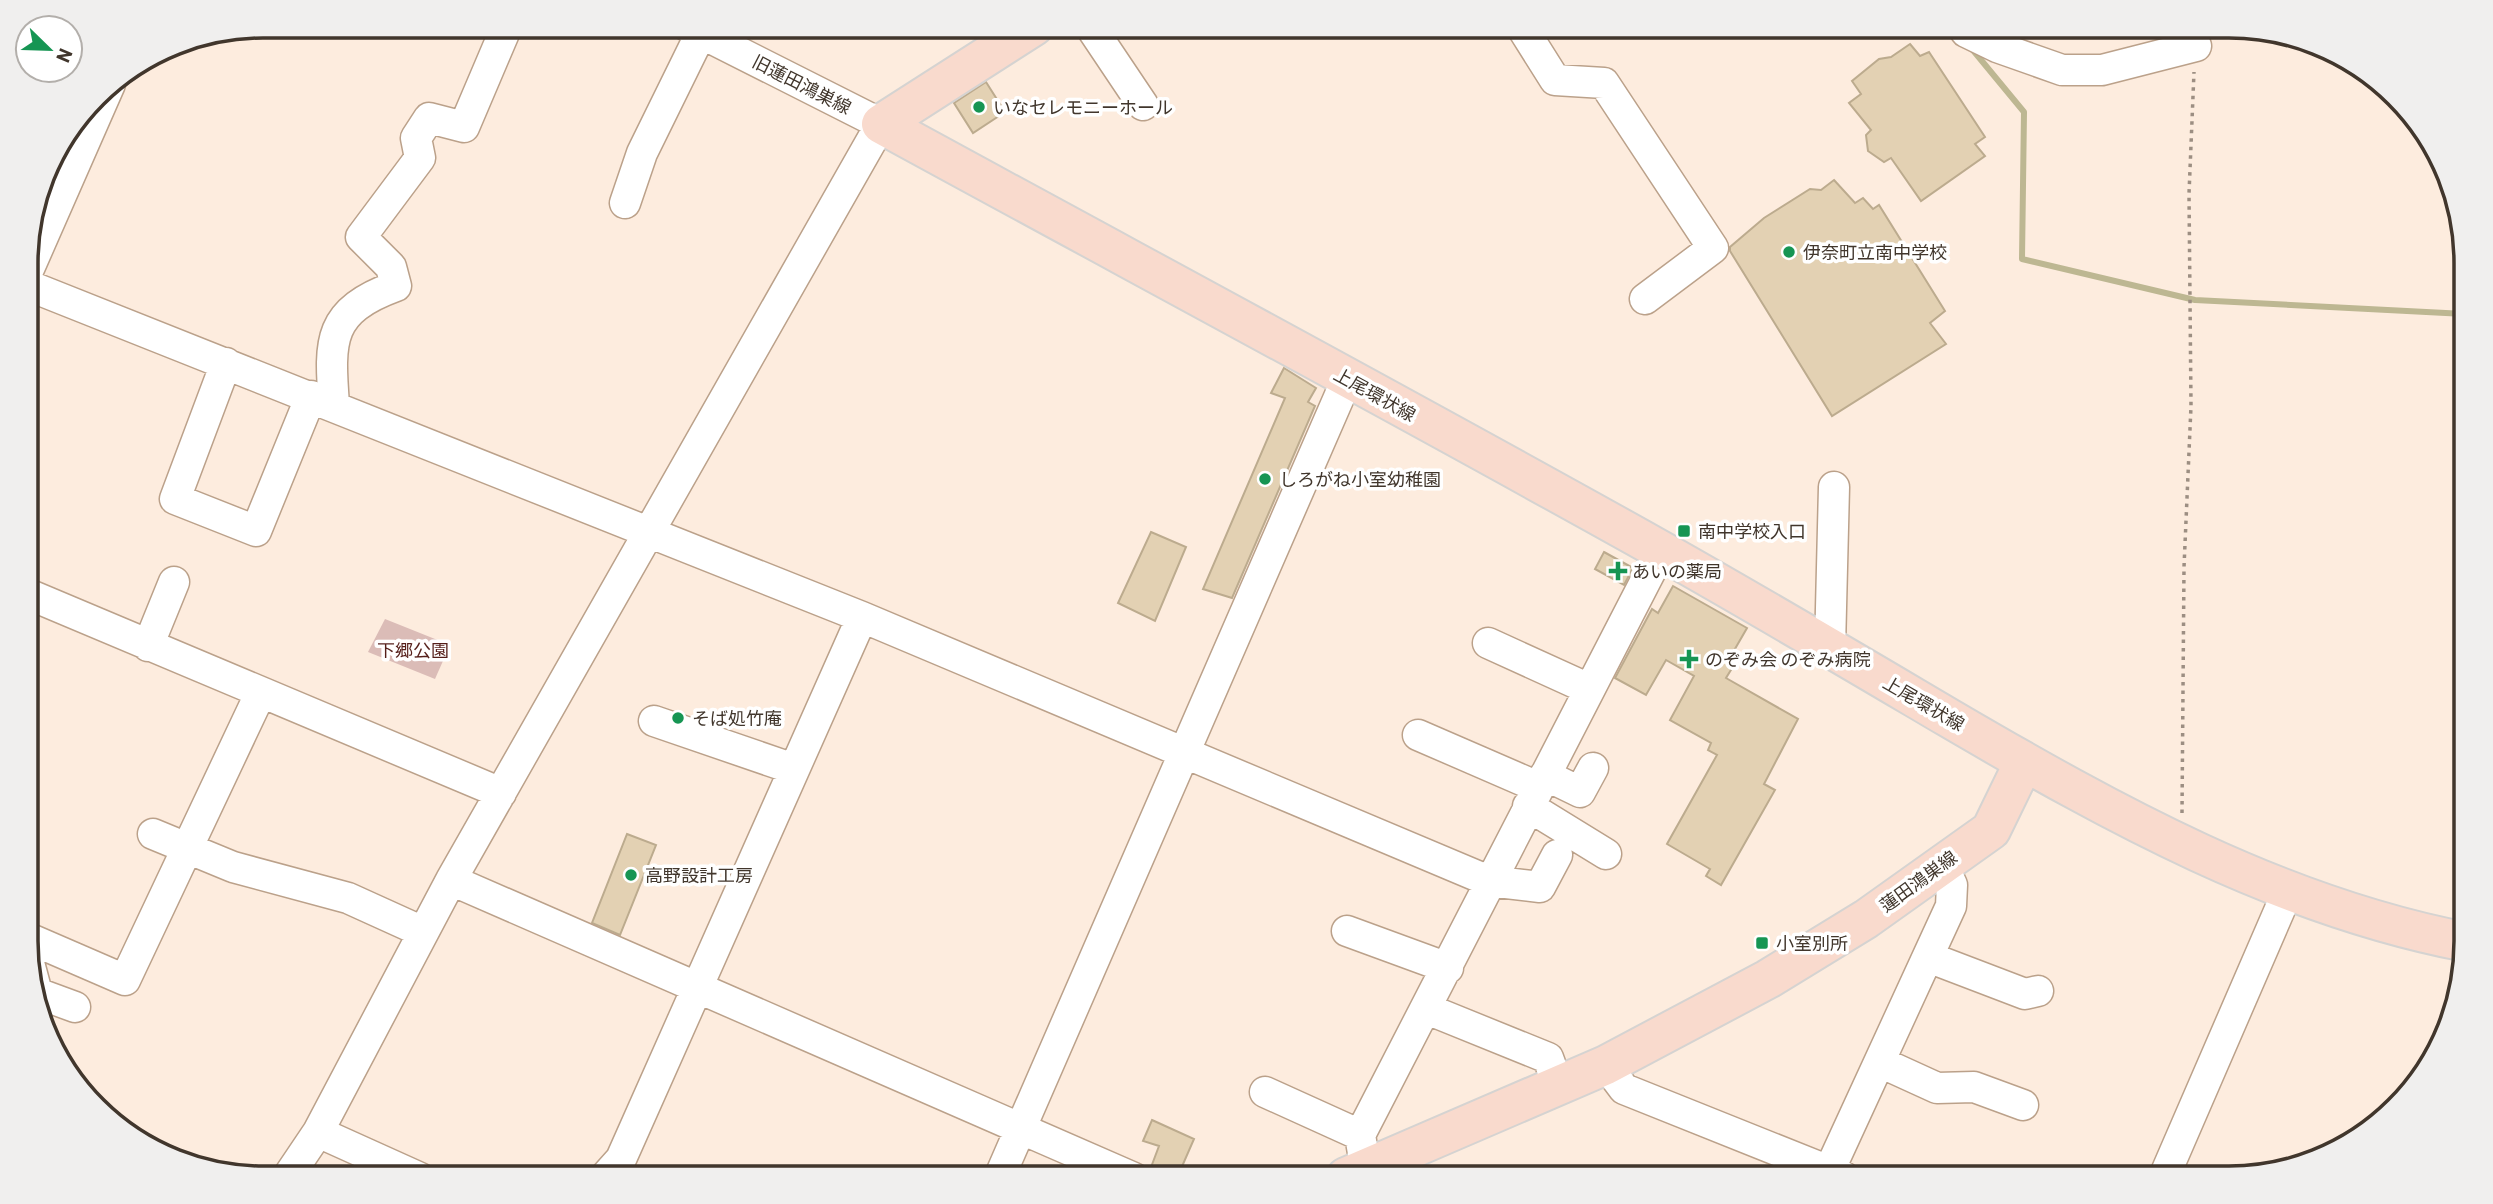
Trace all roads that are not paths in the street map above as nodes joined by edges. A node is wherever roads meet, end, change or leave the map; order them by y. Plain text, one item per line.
1 (1529, 38) edge
2 (1979, 38) edge
3 (502, 39) edge
4 (690, 39) edge
5 (711, 39) edge
6 (1014, 39) edge
7 (1098, 39) edge
8 (2196, 46) road end
9 (1143, 105) dead end
10 (97, 114) edge
11 (881, 124) junction
12 (625, 203) dead end
13 (39, 245) edge
14 (39, 290) edge
15 (1645, 299) dead end
16 (226, 363) junction
17 (1347, 379) junction
18 (322, 400) junction
19 (1834, 487) dead end
20 (650, 531) junction
21 (1661, 551) junction
22 (174, 582) dead end
23 (38, 599) edge
24 (862, 617) junction
25 (1488, 643) dead end
26 (148, 646) junction
27 (1830, 648) junction
28 (1589, 689) junction
29 (260, 694) junction
30 (654, 721) dead end
31 (1418, 735) dead end
32 (1184, 753) junction
33 (2024, 762) junction
34 (1593, 768) dead end
35 (794, 769) junction
36 (1537, 789) junction
37 (501, 793) junction
38 (153, 834) dead end
39 (187, 848) junction
40 (1606, 854) dead end
41 (1558, 855) dead end
42 (1942, 863) junction
43 (451, 880) junction
44 (1489, 881) junction
45 (2287, 893) junction
46 (1348, 931) dead end
47 (424, 932) junction
48 (2454, 940) edge
49 (39, 949) edge
50 (1927, 957) junction
51 (1448, 968) junction
52 (699, 986) junction
53 (2038, 991) dead end
54 (45, 995) edge
55 (75, 1007) dead end
56 (1427, 1009) junction
57 (1880, 1062) junction
58 (1606, 1065) junction
59 (1559, 1088) junction
60 (1265, 1092) dead end
61 (2023, 1105) dead end
62 (1021, 1129) junction
63 (318, 1132) junction
64 (1358, 1161) edge
65 (1817, 1165) edge
66 (1840, 1165) edge
67 (2169, 1165) edge
68 (295, 1166) edge
69 (393, 1166) edge
70 (615, 1166) edge
71 (1005, 1166) edge
72 (1105, 1166) edge

1 - 15 street
2 - 8 street
3 - 18 street
4 - 12 street
5 - 11 street, 旧蓮田鴻巣線
6 - 11 main road
7 - 9 street
10 - 13 street
11 - 17 main road, 上尾環状線
11 - 20 street
14 - 16 street
16 - 18 street
16 - 18 street
17 - 21 main road, 上尾環状線
17 - 32 street
18 - 20 street
19 - 27 street
20 - 24 street
20 - 37 street
21 - 27 main road, 上尾環状線
21 - 28 street
22 - 26 street
23 - 26 street
24 - 32 street
24 - 35 street
25 - 28 street
26 - 29 street
27 - 33 main road, 上尾環状線
28 - 36 street
29 - 37 street
29 - 39 street
30 - 35 street
31 - 36 street
32 - 44 street
32 - 62 street
33 - 42 main road, 蓮田鴻巣線
33 - 45 main road
34 - 36 street
35 - 52 street
36 - 40 street
36 - 44 street
37 - 43 street
38 - 39 street
39 - 47 street
39 - 49 street
41 - 44 street
42 - 50 street
42 - 58 main road, 蓮田鴻巣線
43 - 47 street
43 - 52 street
44 - 51 street
45 - 48 main road
45 - 67 street
46 - 51 street
47 - 63 street
50 - 53 street
50 - 57 street
51 - 56 street
52 - 62 street
52 - 70 street
54 - 55 street
56 - 59 street
56 - 64 street
57 - 61 street
57 - 66 street
58 - 59 main road, 蓮田鴻巣線
58 - 65 street
59 - 64 main road, 蓮田鴻巣線
60 - 64 street
62 - 71 street
62 - 72 street
63 - 68 street
63 - 69 street

